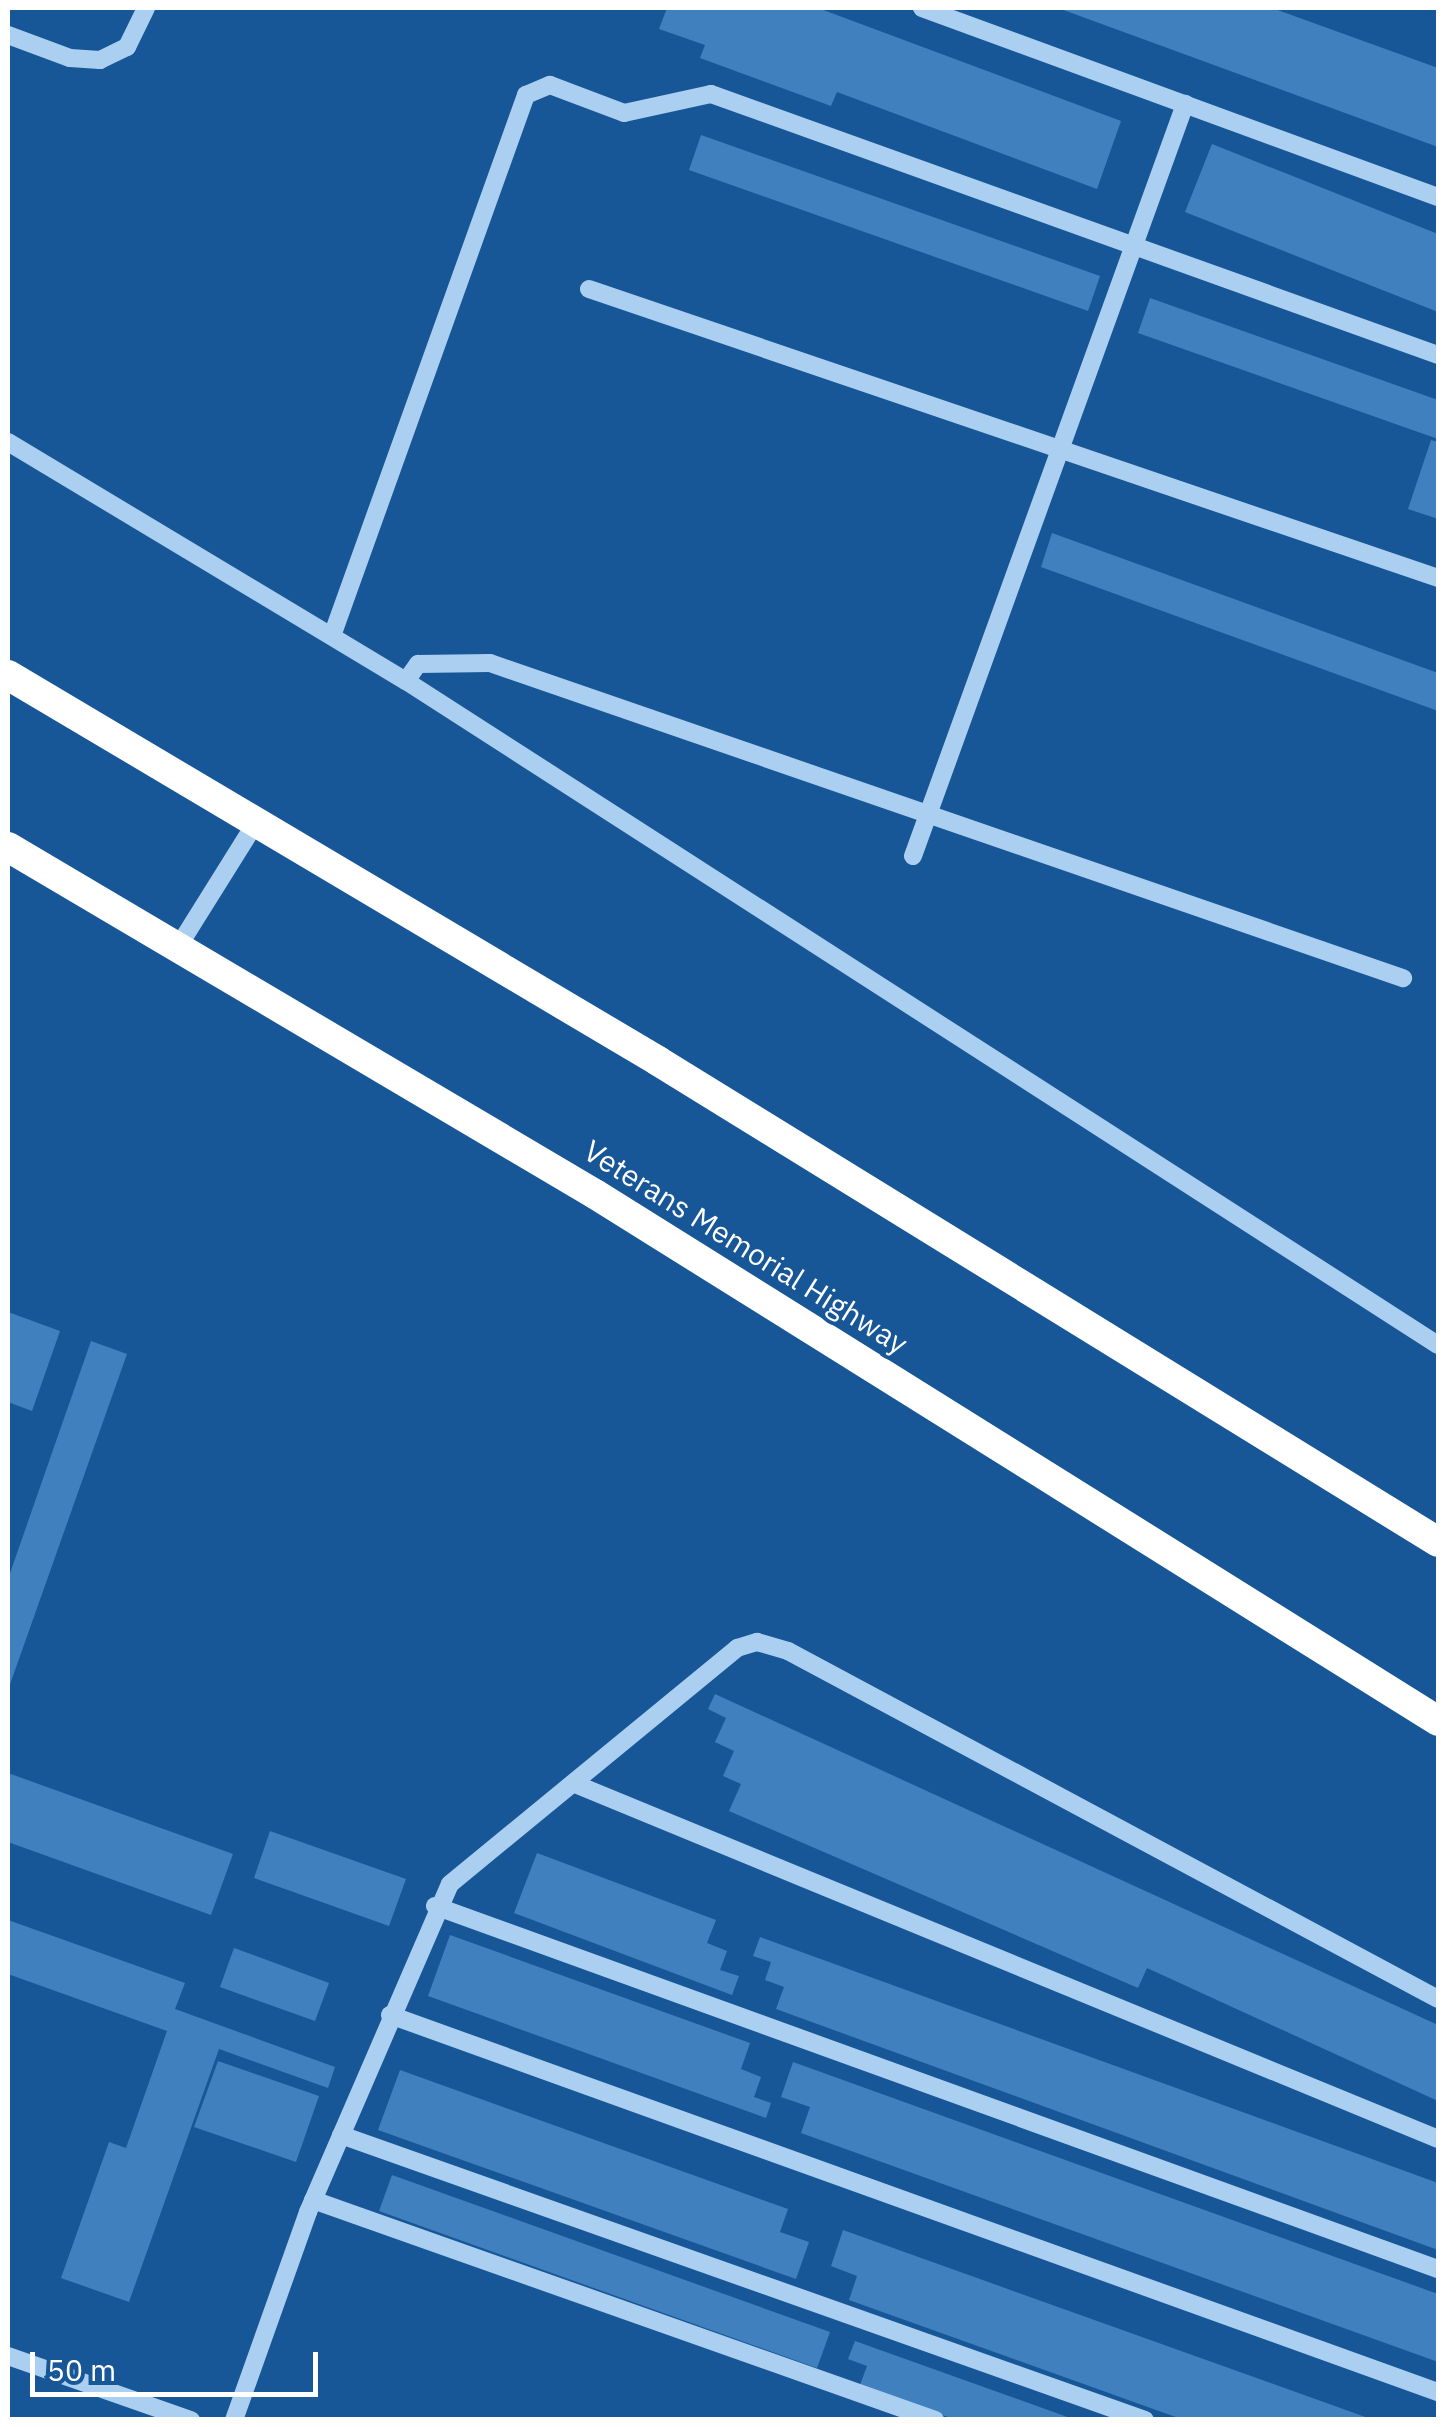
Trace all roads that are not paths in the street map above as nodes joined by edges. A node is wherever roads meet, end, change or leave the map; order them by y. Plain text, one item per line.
1 (146, 8) edge
2 (922, 8) edge
3 (8, 35) edge
4 (1185, 104) junction
5 (1438, 197) edge
6 (1134, 246) junction
7 (589, 289) dead end
8 (1438, 355) edge
9 (8, 442) edge
10 (1061, 448) junction
11 (1438, 578) edge
12 (332, 636) junction
13 (8, 675) edge
14 (406, 681) junction
15 (926, 817) junction
16 (258, 820) junction
17 (8, 847) edge
18 (913, 856) dead end
19 (178, 947) junction
20 (1403, 978) dead end
21 (1438, 1346) edge
22 (1438, 1542) edge
23 (1438, 1721) edge
24 (575, 1784) junction
25 (436, 1906) junction
26 (1438, 1999) edge
27 (390, 2015) junction
28 (341, 2135) junction
29 (1438, 2138) edge
30 (313, 2200) junction
31 (1438, 2269) edge
32 (8, 2356) edge
33 (1438, 2392) edge
34 (191, 2420) edge
35 (234, 2420) edge
36 (935, 2420) edge
37 (1145, 2420) edge

1 - 3 street
2 - 4 street
4 - 5 street
4 - 6 street
6 - 8 street
6 - 10 street
6 - 12 street
7 - 10 street
9 - 12 street
10 - 11 street
10 - 15 street
12 - 14 street
13 - 16 highway
14 - 15 street
14 - 21 street
15 - 18 street
15 - 20 street
16 - 19 street
16 - 22 highway
17 - 19 highway, Veterans Memorial Highway
19 - 23 highway, Veterans Memorial Highway
24 - 25 street
24 - 26 street
24 - 29 street
25 - 27 street
25 - 31 street
27 - 28 street
27 - 33 street
28 - 30 street
28 - 37 street
30 - 35 street
30 - 36 street
32 - 34 street

